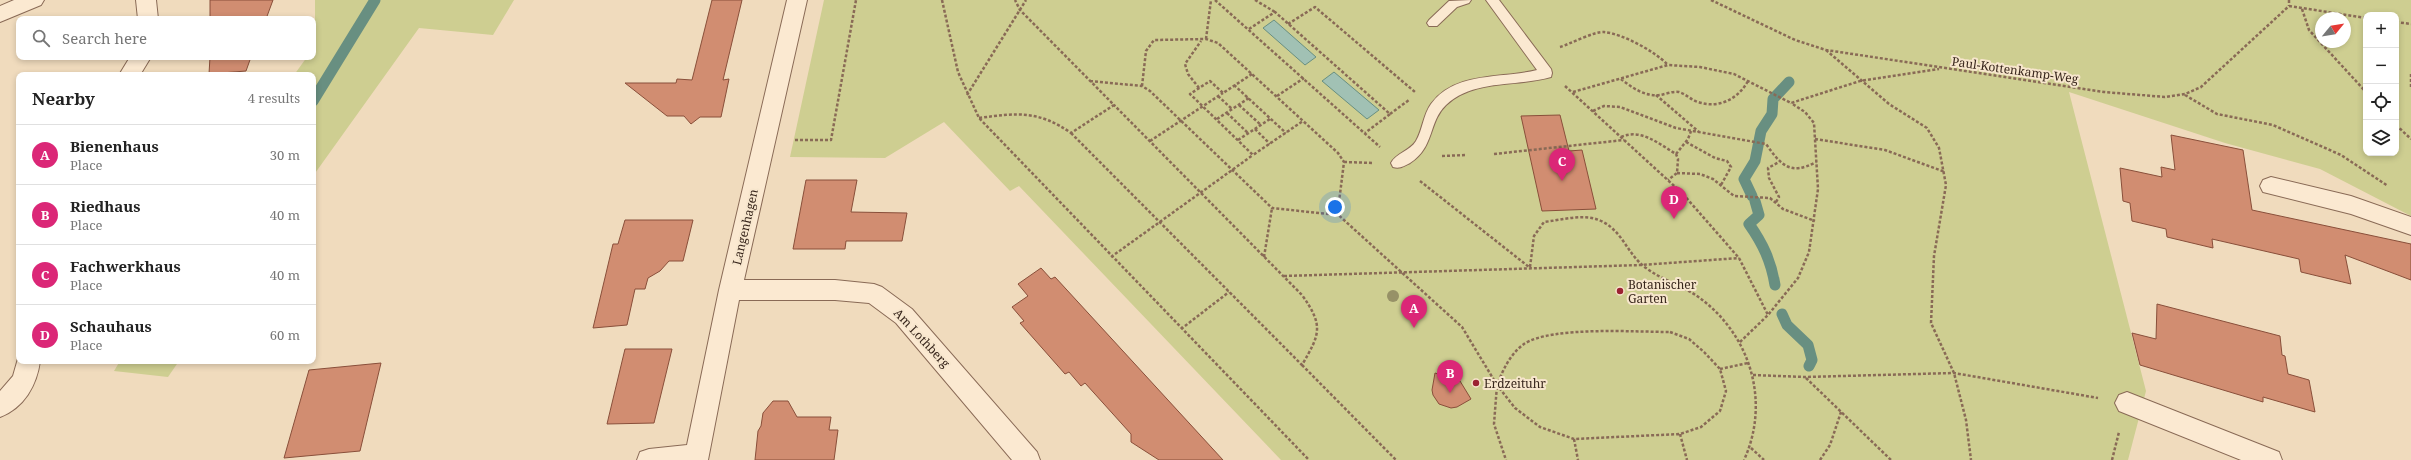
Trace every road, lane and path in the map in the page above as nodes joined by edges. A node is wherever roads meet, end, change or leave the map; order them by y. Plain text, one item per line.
1 (34, 0) edge
2 (146, 0) edge
3 (797, 0) edge
4 (856, 0) edge
5 (942, 0) edge
6 (1015, 0) edge
7 (1026, 0) edge
8 (1211, 0) edge
9 (1215, 0) edge
10 (1255, 0) edge
11 (1465, 0) edge
12 (1492, 0) edge
13 (1711, 0) edge
14 (2289, 0) edge
15 (2289, 6) junction
16 (2302, 9) junction
17 (1020, 10) junction
18 (1275, 12) junction
19 (0, 14) edge
20 (148, 16) edge
21 (2363, 18) edge
22 (2399, 22) edge
23 (1433, 23) dead end
24 (1288, 24) junction
25 (2411, 24) edge
26 (1249, 29) junction
27 (1206, 39) junction
28 (1201, 41) junction
29 (1826, 50) junction
30 (1532, 53) junction
31 (1668, 65) junction
32 (1943, 69) junction
33 (1252, 74) junction
34 (2411, 74) edge
35 (1304, 78) junction
36 (1621, 78) junction
37 (1090, 81) junction
38 (1748, 81) junction
39 (1860, 81) junction
40 (1234, 85) junction
41 (1142, 86) junction
42 (1199, 88) junction
43 (2411, 88) edge
44 (2363, 89) edge
45 (1223, 93) junction
46 (2185, 94) junction
47 (967, 95) junction
48 (1656, 95) junction
49 (1218, 96) junction
50 (1277, 96) junction
51 (1249, 98) junction
52 (1791, 103) junction
53 (1240, 104) junction
54 (1114, 105) junction
55 (1203, 106) junction
56 (1232, 109) junction
57 (1593, 111) junction
58 (1227, 113) junction
59 (1390, 114) junction
60 (979, 118) junction
61 (1217, 119) junction
62 (1270, 119) junction
63 (1179, 121) junction
64 (1303, 121) junction
65 (1261, 125) junction
66 (2399, 128) edge
67 (1255, 129) junction
68 (1691, 131) junction
69 (1699, 132) junction
70 (1071, 133) junction
71 (1286, 133) junction
72 (1365, 133) junction
73 (1248, 134) junction
74 (1621, 136) junction
75 (1815, 139) junction
76 (765, 140) junction
77 (1238, 140) junction
78 (1624, 140) junction
79 (2411, 140) edge
80 (1150, 141) junction
81 (1686, 142) junction
82 (1270, 144) junction
83 (1494, 154) dead end
84 (1676, 154) junction
85 (1253, 155) junction
86 (1344, 162) junction
87 (1779, 162) junction
88 (1816, 162) junction
89 (1398, 163) junction
90 (1232, 170) junction
91 (1945, 172) junction
92 (1677, 173) junction
93 (1668, 180) junction
94 (1721, 185) junction
95 (2271, 186) dead end
96 (2392, 189) dead end
97 (1200, 192) junction
98 (1776, 202) junction
99 (1272, 208) junction
100 (1334, 211) junction
101 (1815, 221) junction
102 (1159, 222) junction
103 (2411, 226) edge
104 (1111, 257) junction
105 (1264, 257) junction
106 (1739, 258) junction
107 (1641, 265) junction
108 (1530, 267) junction
109 (1400, 272) junction
110 (1283, 276) junction
111 (730, 290) junction
112 (1229, 292) junction
113 (1768, 315) junction
114 (1181, 329) junction
115 (1740, 342) junction
116 (1748, 363) junction
117 (28, 364) edge
118 (1302, 365) junction
119 (1720, 369) junction
120 (1954, 373) junction
121 (1753, 375) junction
122 (1806, 377) junction
123 (1497, 385) junction
124 (2127, 403) joint
125 (0, 406) edge
126 (1841, 412) junction
127 (1680, 434) junction
128 (1574, 439) junction
129 (1751, 448) junction
130 (696, 458) edge
131 (649, 460) edge
132 (1028, 460) edge
133 (1309, 460) edge
134 (1396, 460) edge
135 (1506, 460) edge
136 (1578, 460) edge
137 (1688, 460) edge
138 (1744, 460) edge
139 (1764, 460) edge
140 (1820, 460) edge
141 (1891, 460) edge
142 (1970, 460) edge
143 (2270, 460) edge

1 - 19 street
2 - 20 street
3 - 76 street, Langenhagen
4 - 76 path
5 - 47 path
6 - 17 path
7 - 17 path
8 - 27 path
9 - 26 path
10 - 18 path
11 - 23 lane
12 - 30 lane
13 - 29 path, Paul-Kottenkamp-Weg
14 - 15 path
15 - 16 path
15 - 46 path, Paul-Kottenkamp-Weg
16 - 21 path
16 - 44 path
17 - 37 path
17 - 47 path
18 - 24 path
18 - 26 path
22 - 25 path
24 - 59 path
24 - 59 path
26 - 35 path
27 - 28 path
27 - 33 path
28 - 41 path
28 - 42 path
29 - 32 path, Paul-Kottenkamp-Weg
29 - 39 path
30 - 31 path
30 - 89 lane
31 - 36 path
31 - 38 path
32 - 39 path
32 - 46 path, Paul-Kottenkamp-Weg
33 - 40 path
33 - 50 path
34 - 43 path
35 - 50 path
35 - 72 path
36 - 48 path
36 - 57 path
37 - 41 path
37 - 54 path
38 - 48 path
38 - 52 path
39 - 52 path
39 - 91 path
40 - 45 path
40 - 51 path
41 - 63 path
42 - 45 path
42 - 55 path
45 - 49 path
46 - 96 path
47 - 60 path
48 - 69 path
49 - 55 path
49 - 56 path
50 - 64 path
51 - 53 path
51 - 62 path
52 - 75 path
53 - 56 path
53 - 65 path
54 - 70 path
54 - 80 path
55 - 61 path
55 - 63 path
56 - 58 path
57 - 68 path
57 - 74 path
58 - 61 path
58 - 73 path
59 - 72 path
60 - 70 path
60 - 104 path
61 - 77 path
62 - 65 path
62 - 71 path
63 - 80 path
63 - 90 path
64 - 71 path
64 - 86 path
65 - 67 path
66 - 79 path
67 - 73 path
67 - 82 path
68 - 69 path
68 - 81 path
69 - 87 path
70 - 102 path
71 - 82 path
72 - 89 path
73 - 77 path
74 - 78 path
74 - 84 path
75 - 88 path
75 - 91 path
76 - 111 street, Langenhagen
77 - 85 path
78 - 83 path
78 - 93 path
80 - 97 path
81 - 84 path
81 - 94 path
82 - 85 path
84 - 92 path
85 - 90 path
86 - 89 path
86 - 100 path
87 - 88 path
87 - 98 path
88 - 101 path
89 - 108 path
90 - 97 path
90 - 99 path
91 - 120 path
92 - 93 path
92 - 94 path
93 - 106 path
94 - 98 path
95 - 103 street
97 - 102 path
97 - 105 path
98 - 101 path
99 - 100 path
99 - 105 path
100 - 109 path
101 - 113 path
102 - 104 path
102 - 112 path
104 - 114 path
105 - 110 path
106 - 107 path
106 - 113 path
107 - 108 path
107 - 108 path
107 - 115 path
108 - 109 path
109 - 110 path
109 - 123 path
110 - 118 path
111 - 130 street, Langenhagen
111 - 132 street, Am Lothberg
112 - 114 path
112 - 118 path
113 - 115 path
114 - 133 path
115 - 116 path
116 - 119 path
116 - 121 path
117 - 125 street
118 - 134 path
119 - 123 path
119 - 127 path
120 - 122 path
120 - 124 path
120 - 142 path
121 - 122 path
121 - 129 path
122 - 126 path
123 - 128 path
123 - 135 path
124 - 143 street
126 - 140 path
126 - 141 path
127 - 128 path
127 - 137 path
128 - 136 path
129 - 138 path
129 - 139 path
130 - 131 street, Langenhagen

